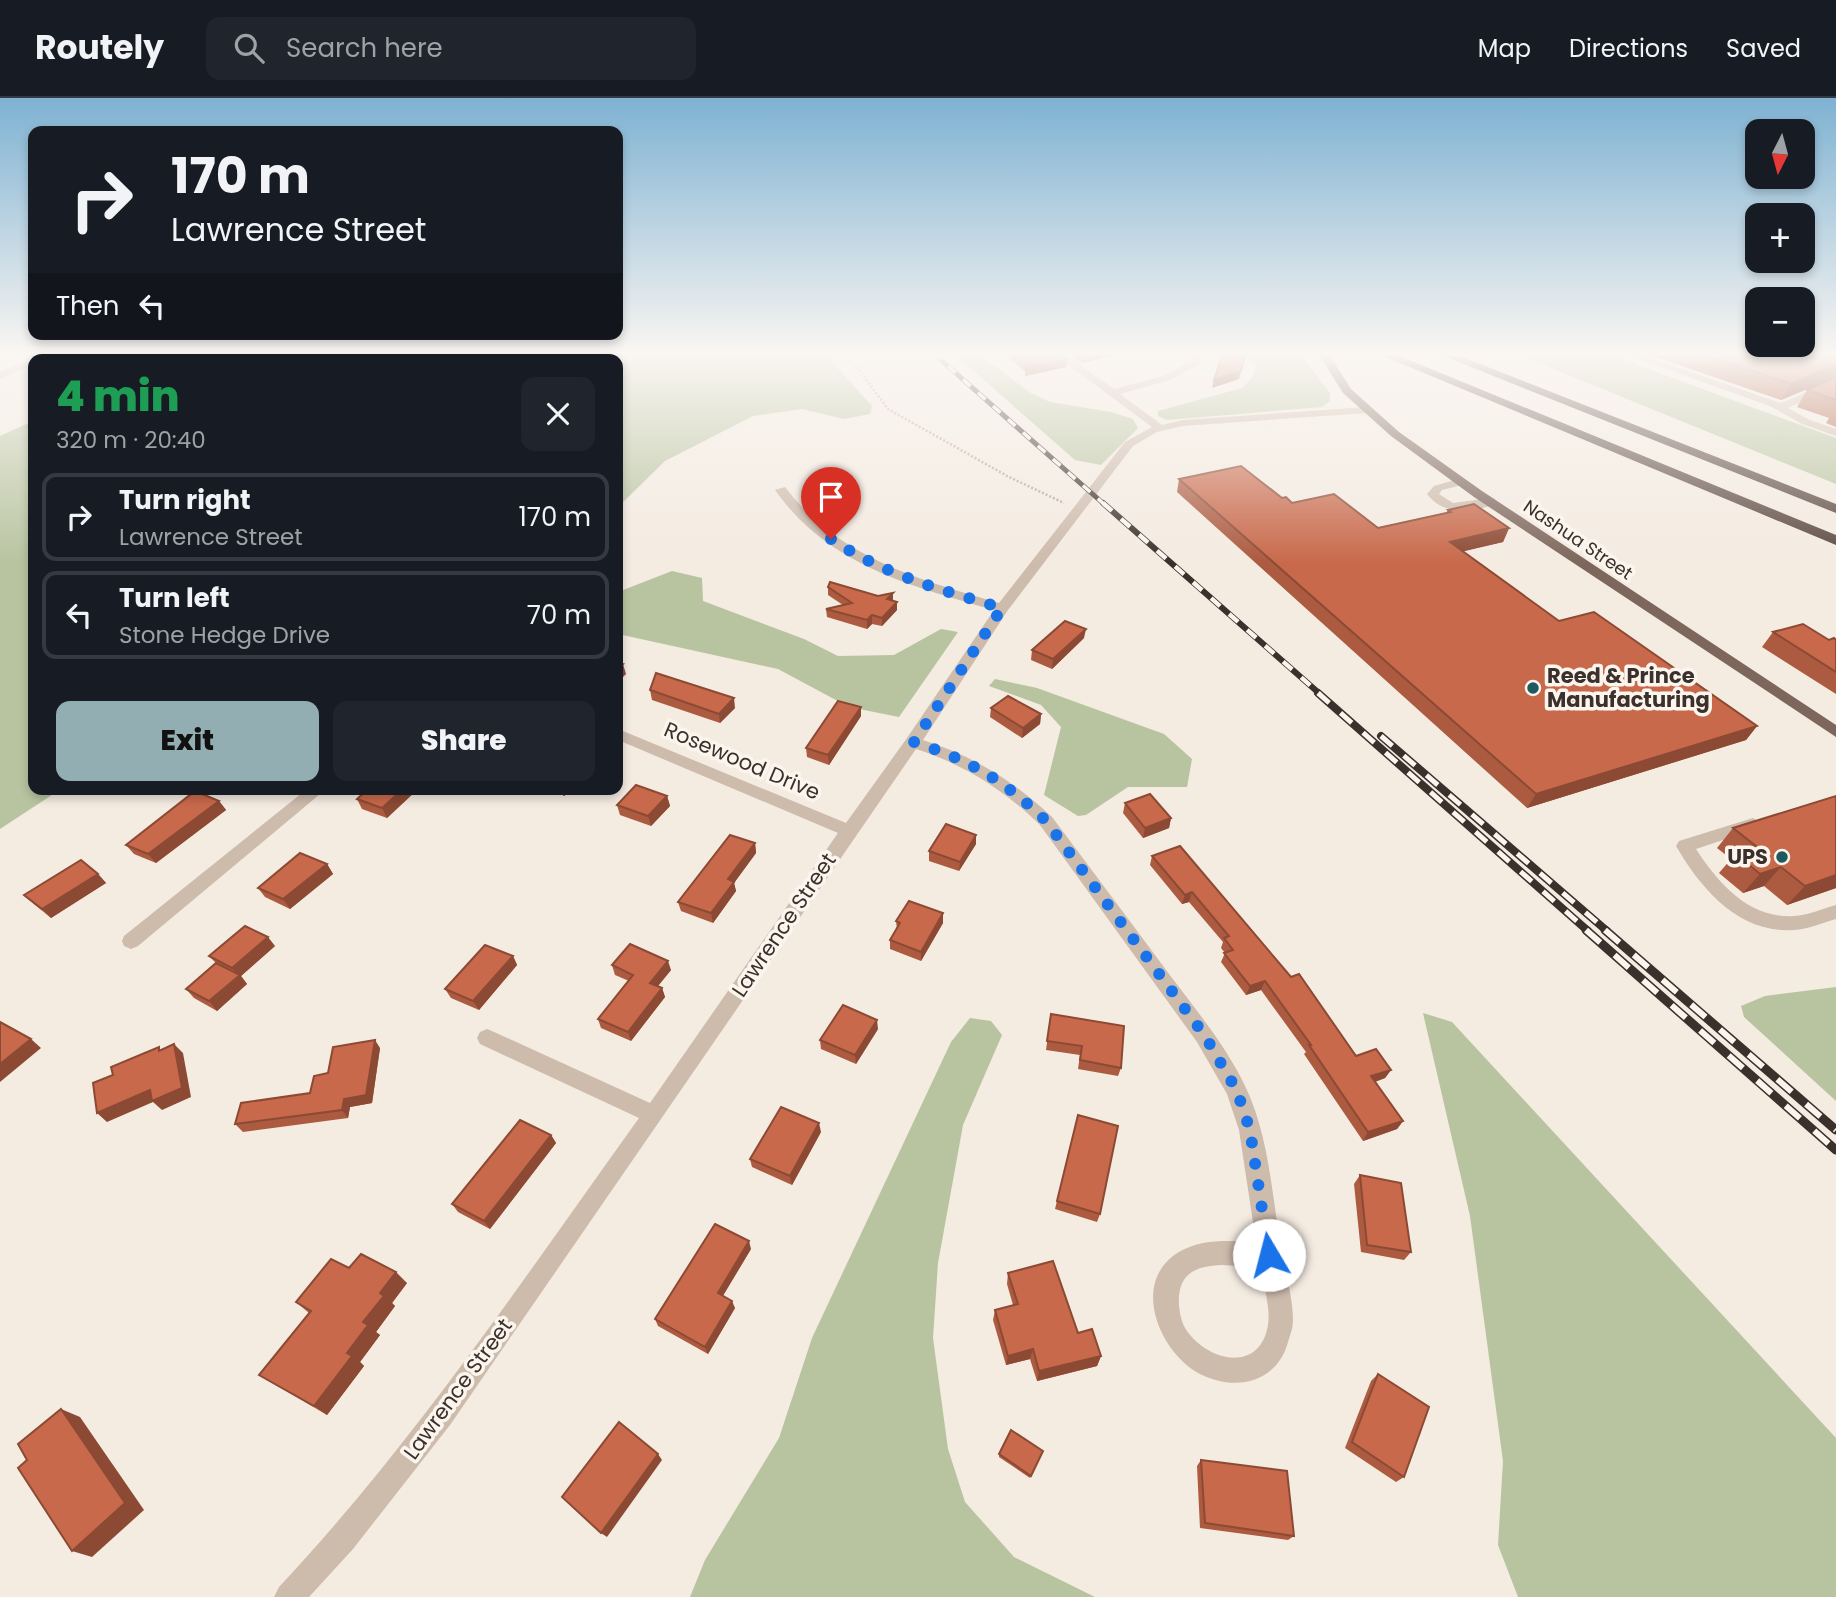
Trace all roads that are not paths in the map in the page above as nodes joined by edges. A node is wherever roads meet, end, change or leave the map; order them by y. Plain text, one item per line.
1 (1153, 423) edge
2 (1190, 423) edge
3 (1384, 423) edge
4 (1552, 423) edge
5 (1620, 423) edge
6 (1631, 423) edge
7 (1808, 423) edge
8 (1160, 428) junction
9 (1836, 433) edge
10 (1462, 482) junction
11 (1780, 486) junction
12 (781, 490) dead end
13 (1491, 502) junction
14 (1836, 509) edge
15 (1836, 540) edge
16 (1002, 608) junction
17 (1836, 732) edge
18 (623, 736) edge
19 (914, 742) junction
20 (311, 795) edge
21 (1773, 817) edge
22 (849, 831) junction
23 (1836, 912) edge
24 (131, 941) dead end
25 (487, 1038) dead end
26 (654, 1115) junction
27 (1269, 1255) junction
28 (289, 1597) edge

1 - 8 street
2 - 8 street, Lawrence Street
3 - 10 main road, Nashua Street
4 - 15 highway
5 - 11 highway
6 - 11 highway
7 - 9 street
8 - 16 street, Lawrence Street
10 - 13 main road, Nashua Street
10 - 13 street
11 - 14 highway
12 - 16 street
13 - 17 main road, Nashua Street
16 - 19 street, Lawrence Street
18 - 22 street, Rosewood Drive
19 - 22 street, Lawrence Street
19 - 27 street
20 - 24 street
21 - 23 street
22 - 26 street, Lawrence Street
25 - 26 street
26 - 28 street, Lawrence Street
27 - 27 street

